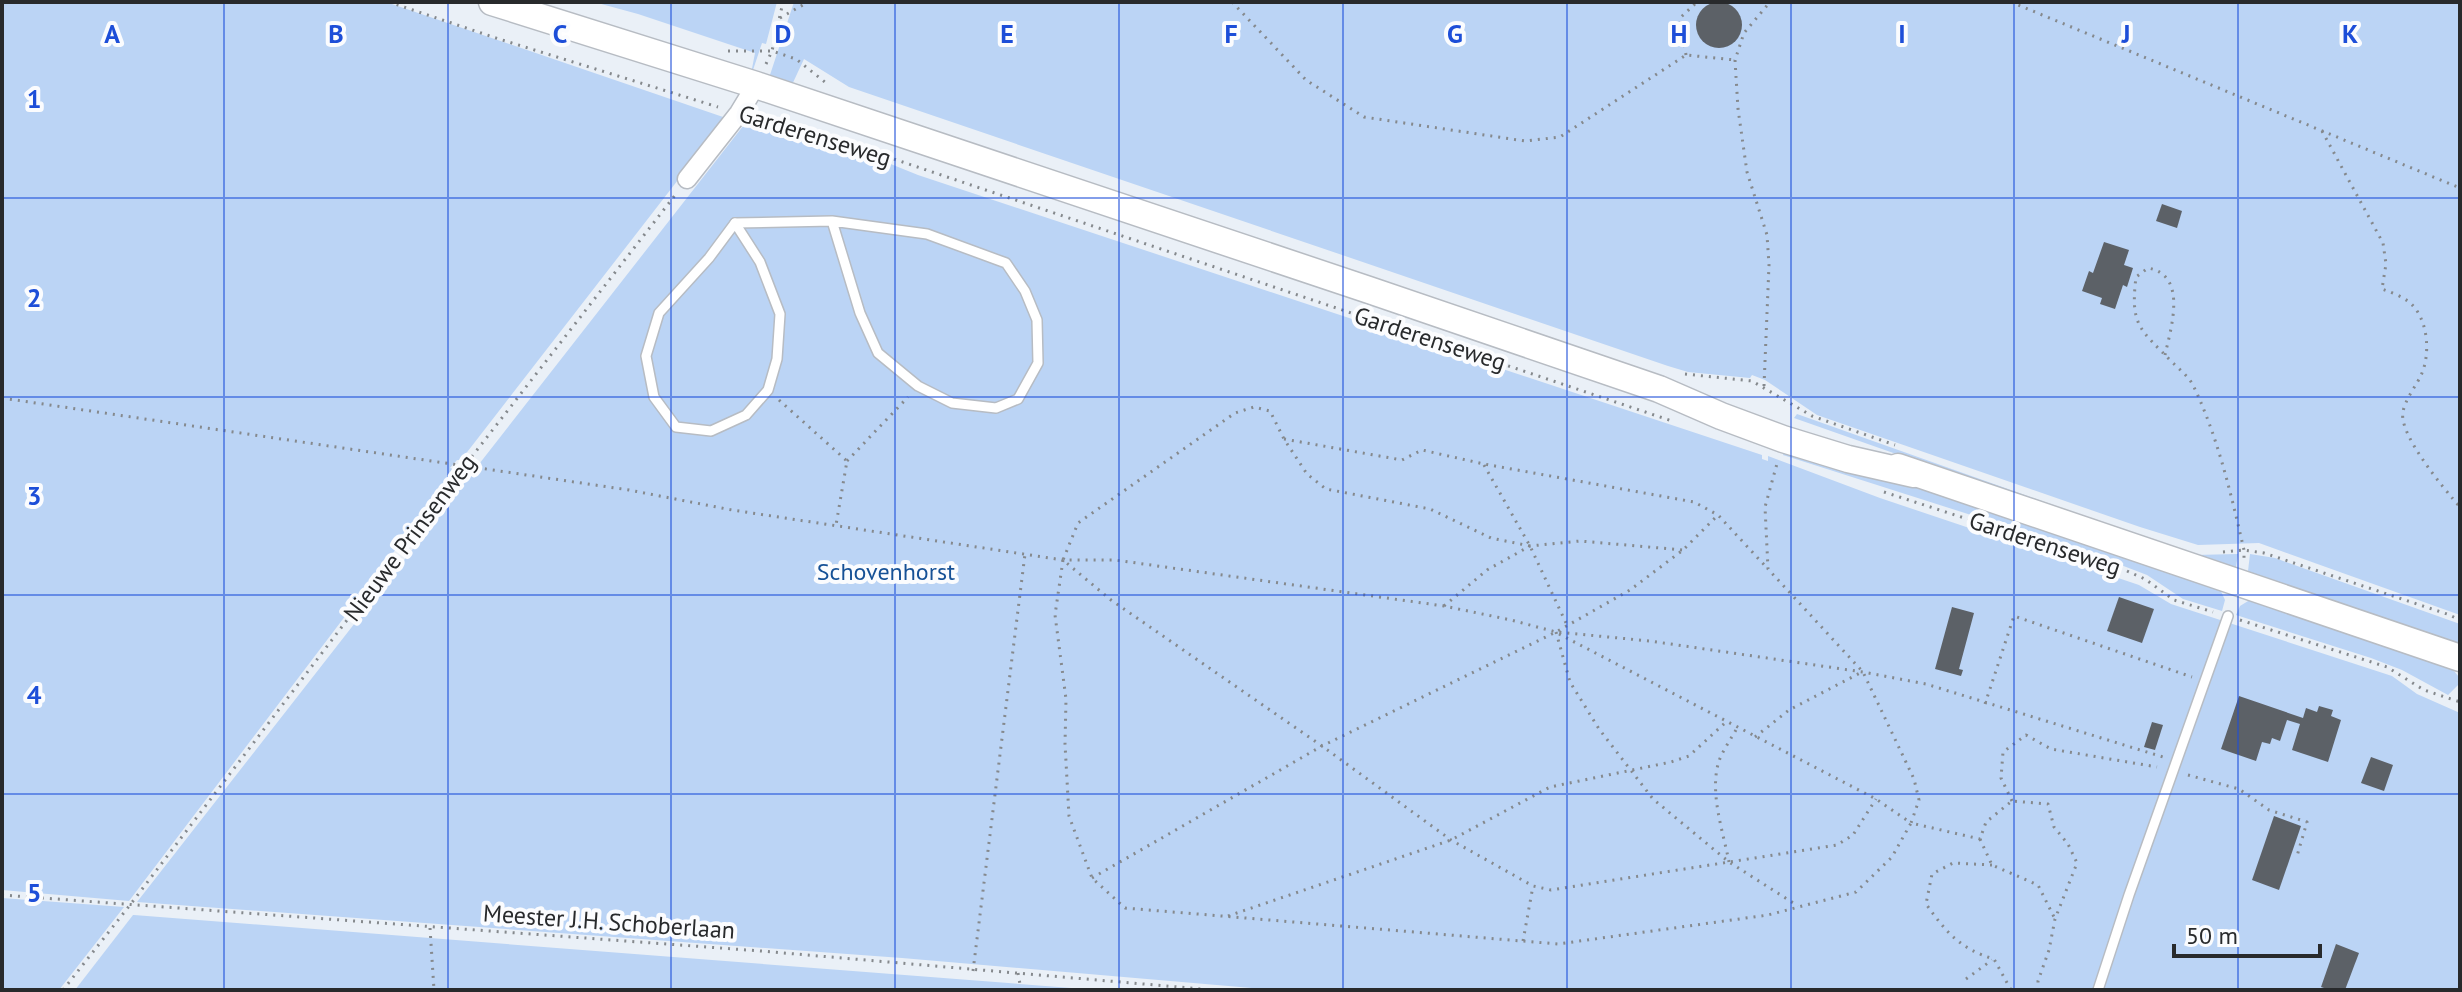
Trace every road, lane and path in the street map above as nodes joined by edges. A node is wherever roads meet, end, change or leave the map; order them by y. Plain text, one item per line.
1 (389, 2) edge
2 (492, 2) edge
3 (783, 2) edge
4 (808, 2) edge
5 (1232, 2) edge
6 (1697, 2) edge
7 (1770, 2) edge
8 (2011, 2) edge
9 (779, 19) junction
10 (772, 51) dead end
11 (1686, 55) junction
12 (1735, 60) junction
13 (756, 85) junction
14 (739, 113) junction
15 (2322, 131) junction
16 (687, 179) joint
17 (2460, 188) edge
18 (832, 221) junction
19 (735, 223) junction
20 (2165, 355) dead end
21 (918, 386) junction
22 (1764, 386) dead end
23 (768, 390) junction
24 (2, 398) edge
25 (1682, 425) dead end
26 (1284, 439) junction
27 (847, 461) junction
28 (1484, 464) junction
29 (1776, 465) dead end
30 (465, 466) junction
31 (1885, 493) dead end
32 (2460, 507) edge
33 (1718, 515) junction
34 (836, 525) junction
35 (1530, 546) junction
36 (1683, 550) junction
37 (1025, 554) junction
38 (1063, 560) junction
39 (2100, 562) dead end
40 (1768, 569) junction
41 (2125, 570) dead end
42 (1444, 606) junction
43 (2228, 616) junction
44 (2460, 620) edge
45 (1567, 625) junction
46 (1556, 632) junction
47 (2460, 658) edge
48 (1863, 672) junction
49 (2205, 682) junction
50 (2460, 702) edge
51 (1985, 704) junction
52 (1726, 722) junction
53 (1737, 728) junction
54 (1755, 737) junction
55 (1322, 746) junction
56 (2176, 766) junction
57 (1631, 770) junction
58 (1876, 799) junction
59 (2012, 801) junction
60 (1911, 823) junction
61 (1980, 839) junction
62 (1451, 840) junction
63 (2297, 856) dead end
64 (1729, 862) junction
65 (1992, 865) junction
66 (1092, 878) junction
67 (1533, 886) junction
68 (2, 895) edge
69 (130, 905) junction
70 (1800, 907) junction
71 (1224, 917) junction
72 (2055, 919) junction
73 (430, 928) junction
74 (1523, 941) junction
75 (1994, 959) junction
76 (973, 971) junction
77 (1018, 973) junction
78 (1966, 979) dead end
79 (63, 990) edge
80 (434, 990) edge
81 (1021, 990) edge
82 (1213, 990) edge
83 (2011, 990) edge
84 (2038, 990) edge
85 (2098, 990) edge

1 - 14 path, Garderenseweg
2 - 13 main road, Garderenseweg
3 - 9 path
4 - 9 path
5 - 11 path
6 - 11 path
7 - 12 path
8 - 15 path
9 - 10 path
11 - 12 path
12 - 22 path
13 - 14 street
13 - 47 main road, Garderenseweg
14 - 16 street
14 - 25 path, Garderenseweg
15 - 17 path
15 - 32 path
16 - 30 path, Nieuwe Prinsenweg
18 - 19 lane
18 - 21 lane
18 - 21 lane
19 - 23 lane
19 - 23 lane
20 - 44 path
21 - 27 path
23 - 27 path
24 - 30 path
26 - 28 path
26 - 35 path
26 - 38 path
27 - 34 path
28 - 33 path
28 - 35 path
29 - 40 path
30 - 34 path
30 - 69 path, Nieuwe Prinsenweg
31 - 39 path, Garderenseweg
33 - 36 path
33 - 40 path
34 - 37 path
35 - 36 path
35 - 42 path
35 - 45 path
36 - 45 path
37 - 38 path
37 - 76 path
38 - 42 path
38 - 55 path
38 - 66 path
40 - 48 path
41 - 43 path, Garderenseweg
42 - 46 path
43 - 49 lane
43 - 50 path, Garderenseweg
45 - 46 path
46 - 48 path
46 - 52 path
46 - 55 path
46 - 57 path
48 - 51 path
48 - 54 path
48 - 60 path
49 - 51 path
49 - 56 lane
51 - 56 path
52 - 53 path
52 - 57 path
53 - 54 path
53 - 64 path
54 - 58 path
55 - 62 path
55 - 66 path
56 - 59 path
56 - 63 path
56 - 85 lane
57 - 62 path
57 - 64 path
58 - 60 path
58 - 64 path
59 - 61 path
59 - 72 path
60 - 61 path
60 - 70 path
61 - 65 path
62 - 67 path
62 - 71 path
64 - 67 path
64 - 70 path
65 - 72 path
65 - 75 path
66 - 71 path
67 - 74 path
68 - 69 path, Meester J.H. Schoberlaan
69 - 73 path, Meester J.H. Schoberlaan
69 - 79 path, Nieuwe Prinsenweg
70 - 74 path
71 - 74 path
72 - 84 path
73 - 76 path, Meester J.H. Schoberlaan
73 - 80 path
75 - 78 path
75 - 83 path
76 - 77 path, Meester J.H. Schoberlaan
77 - 81 path
77 - 82 path, Meester J.H. Schoberlaan

